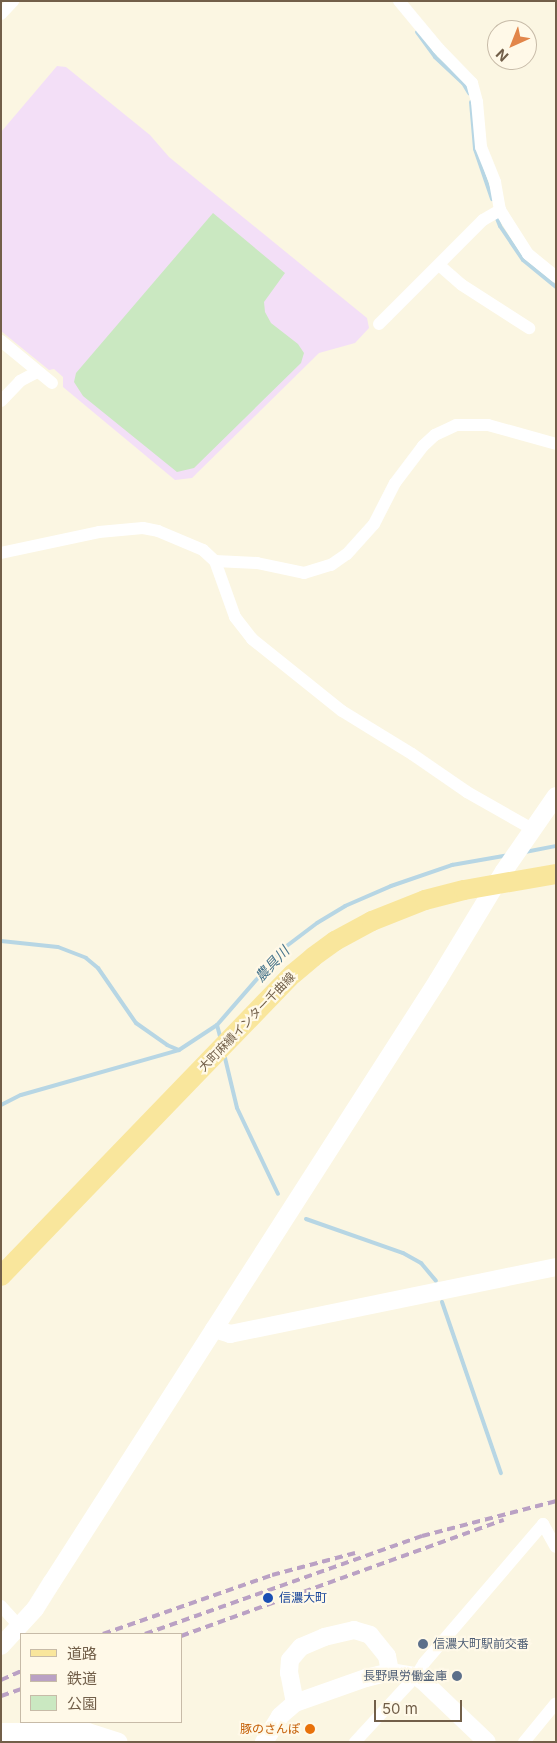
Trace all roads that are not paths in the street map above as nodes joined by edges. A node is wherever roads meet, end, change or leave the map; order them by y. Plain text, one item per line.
1 (13, 1) edge
2 (399, 1) edge
3 (1, 14) edge
4 (500, 210) junction
5 (439, 266) junction
6 (556, 278) edge
7 (380, 324) dead end
8 (529, 328) dead end
9 (1, 341) edge
10 (37, 372) junction
11 (52, 383) dead end
12 (1, 401) edge
13 (556, 444) edge
14 (1, 553) edge
15 (216, 562) junction
16 (556, 796) edge
17 (527, 835) junction
18 (556, 874) edge
19 (500, 878) junction
20 (556, 1267) edge
21 (1, 1276) edge
22 (214, 1329) junction
23 (556, 1546) edge
24 (1, 1606) edge
25 (20, 1627) junction
26 (1, 1646) edge
27 (390, 1672) junction
28 (416, 1676) junction
29 (296, 1703) junction
30 (556, 1703) edge
31 (1, 1732) edge
32 (118, 1742) edge
33 (264, 1742) edge
34 (355, 1742) edge
35 (487, 1742) edge
36 (524, 1742) edge

1 - 3 street
2 - 4 street
4 - 5 street
4 - 6 street
5 - 7 street
5 - 8 street
9 - 10 street
10 - 11 street
10 - 12 street
13 - 15 street
14 - 15 street
15 - 17 street
16 - 17 street
17 - 19 street
18 - 19 main road, 大町麻績インター千曲線
19 - 21 main road, 大町麻績インター千曲線
19 - 22 street
20 - 22 street
22 - 25 street
23 - 28 street
24 - 25 street
25 - 26 street
27 - 28 street
27 - 29 street
27 - 29 street
28 - 34 street
28 - 35 street
29 - 33 street
30 - 36 street
31 - 32 street

